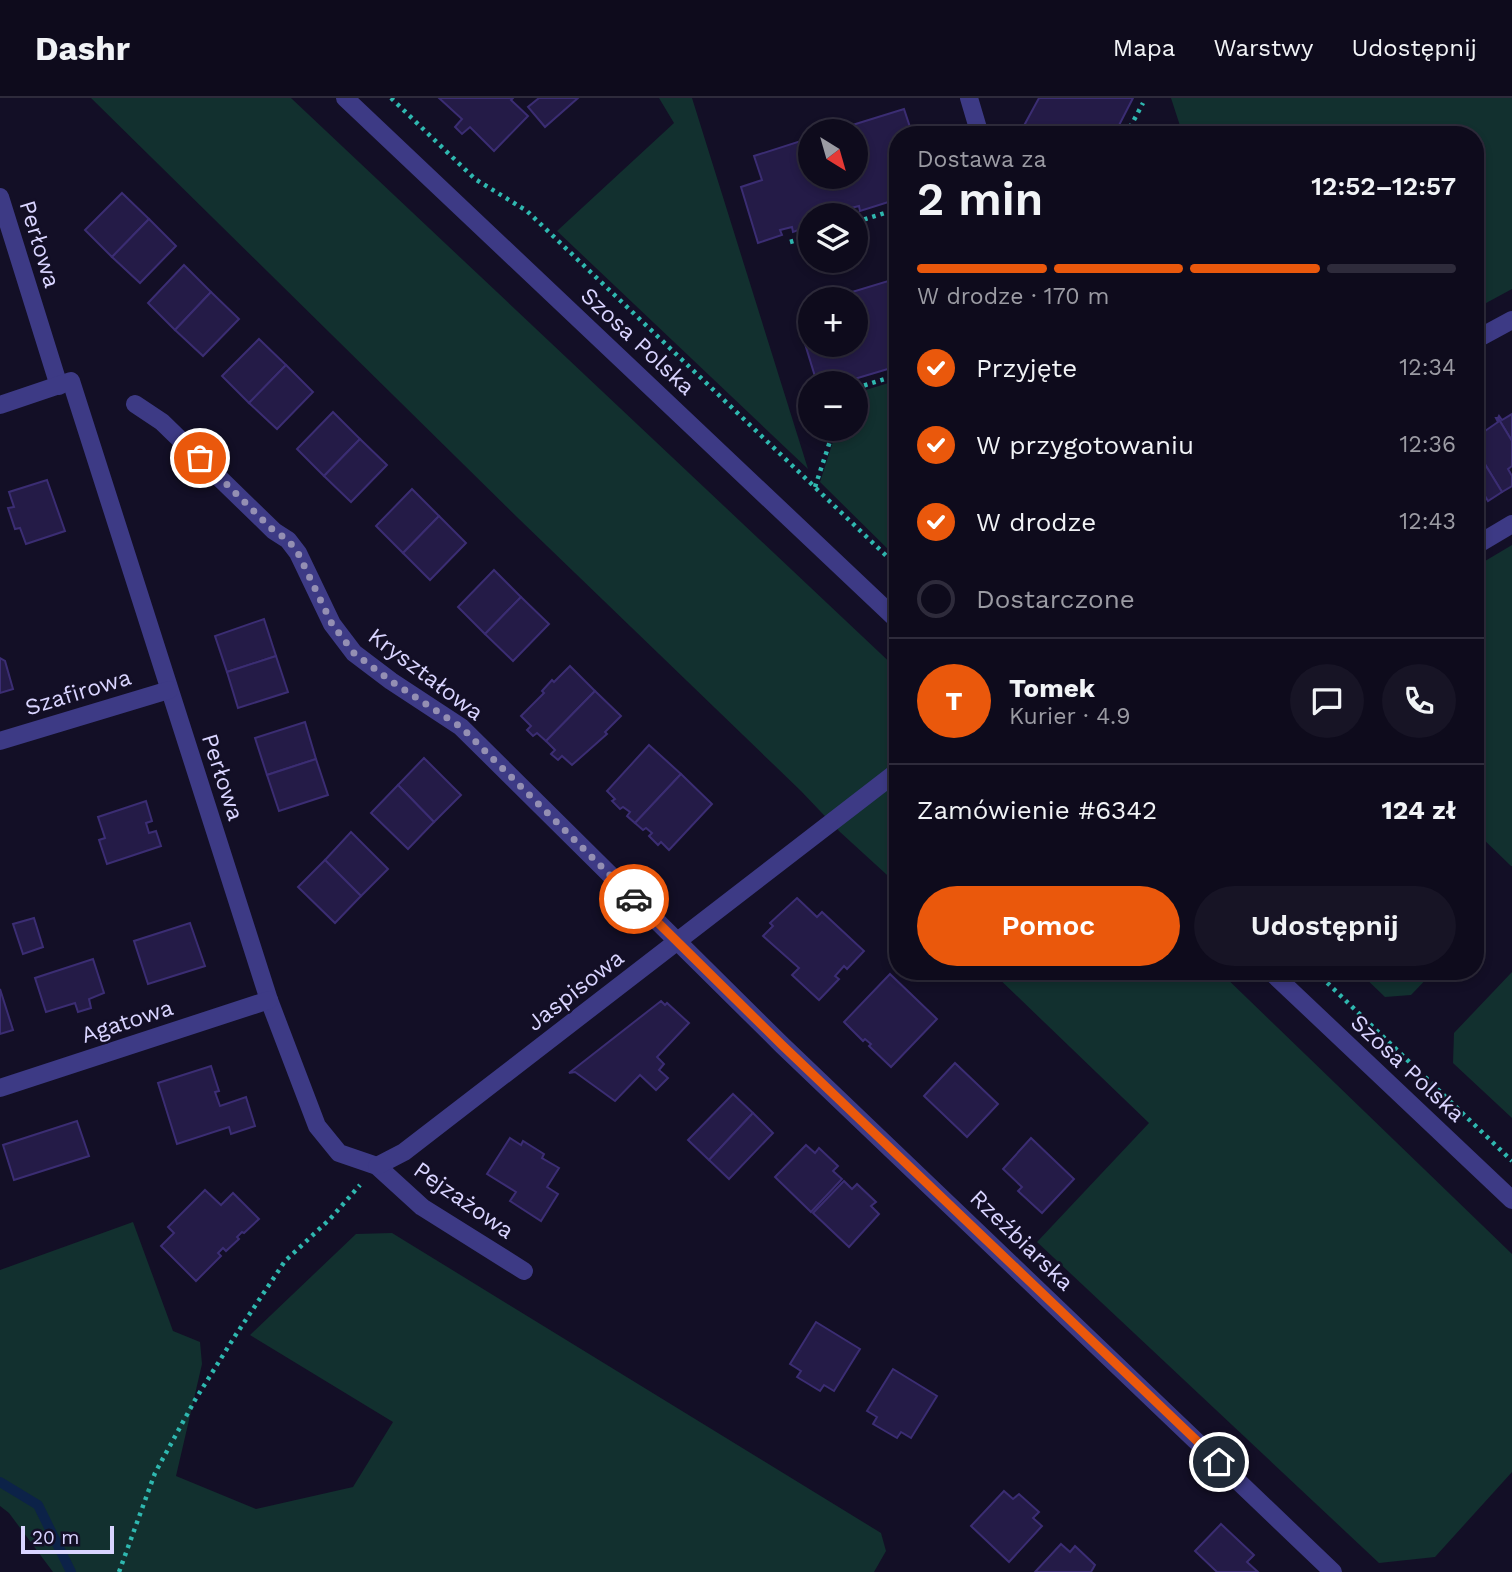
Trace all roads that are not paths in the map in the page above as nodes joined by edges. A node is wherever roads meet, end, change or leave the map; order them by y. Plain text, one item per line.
1 (345, 98) edge
2 (969, 98) edge
3 (978, 126) edge
4 (0, 197) edge
5 (1512, 320) edge
6 (1484, 335) edge
7 (59, 386) junction
8 (135, 404) dead end
9 (0, 405) edge
10 (1512, 524) edge
11 (1484, 541) edge
12 (889, 612) edge
13 (169, 690) junction
14 (0, 741) edge
15 (889, 778) edge
16 (677, 942) junction
17 (1280, 980) edge
18 (270, 1000) junction
19 (0, 1088) edge
20 (377, 1166) junction
21 (1512, 1200) edge
22 (524, 1271) dead end
23 (1334, 1572) edge

1 - 12 street, Szosa Polska
2 - 3 street
4 - 7 street, Perłowa
5 - 6 street
7 - 9 street
7 - 13 street, Perłowa
8 - 16 street, Kryształowa
10 - 11 street
13 - 14 street, Szafirowa
13 - 18 street, Perłowa
15 - 16 street, Jaspisowa
16 - 20 street, Jaspisowa
16 - 23 street, Rzeźbiarska
17 - 21 street, Szosa Polska
18 - 19 street, Agatowa
18 - 20 street, Perłowa
20 - 22 street, Pejzażowa

